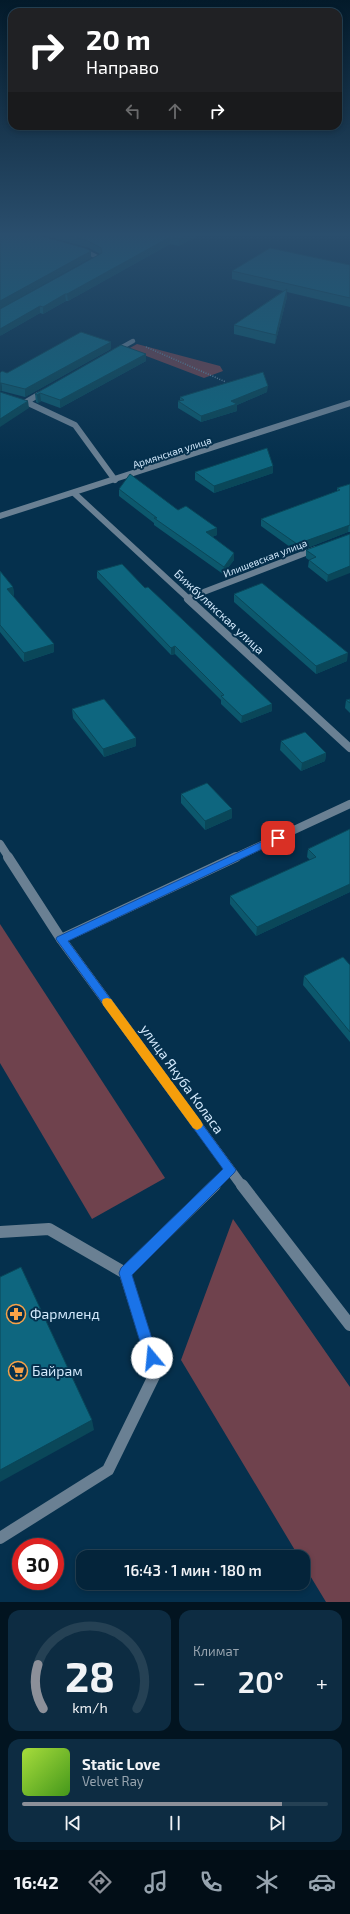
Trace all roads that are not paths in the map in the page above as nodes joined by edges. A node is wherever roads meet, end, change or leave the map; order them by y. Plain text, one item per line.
1 (133, 341) road end
2 (106, 356) edge
3 (53, 386) edge
4 (20, 400) edge
5 (26, 402) junction
6 (350, 403) edge
7 (115, 480) junction
8 (74, 493) junction
9 (0, 516) edge
10 (320, 547) edge
11 (188, 598) junction
12 (350, 748) edge
13 (350, 804) edge
14 (0, 844) edge
15 (61, 939) junction
16 (230, 1170) junction
17 (0, 1232) edge
18 (125, 1273) junction
19 (350, 1325) edge
20 (0, 1538) edge

1 - 2 street
3 - 5 street
4 - 5 street
5 - 7 street
6 - 7 street, Армянская улица
7 - 8 street, Армянская улица
8 - 9 street, Армянская улица
8 - 11 street, Бижбулякская улица
10 - 11 street, Илишевская улица
11 - 12 street, Бижбулякская улица
13 - 15 street
14 - 15 street, улица Якуба Коласа
15 - 16 street, улица Якуба Коласа
16 - 18 street
16 - 19 street, улица Якуба Коласа
17 - 18 street
18 - 20 street

